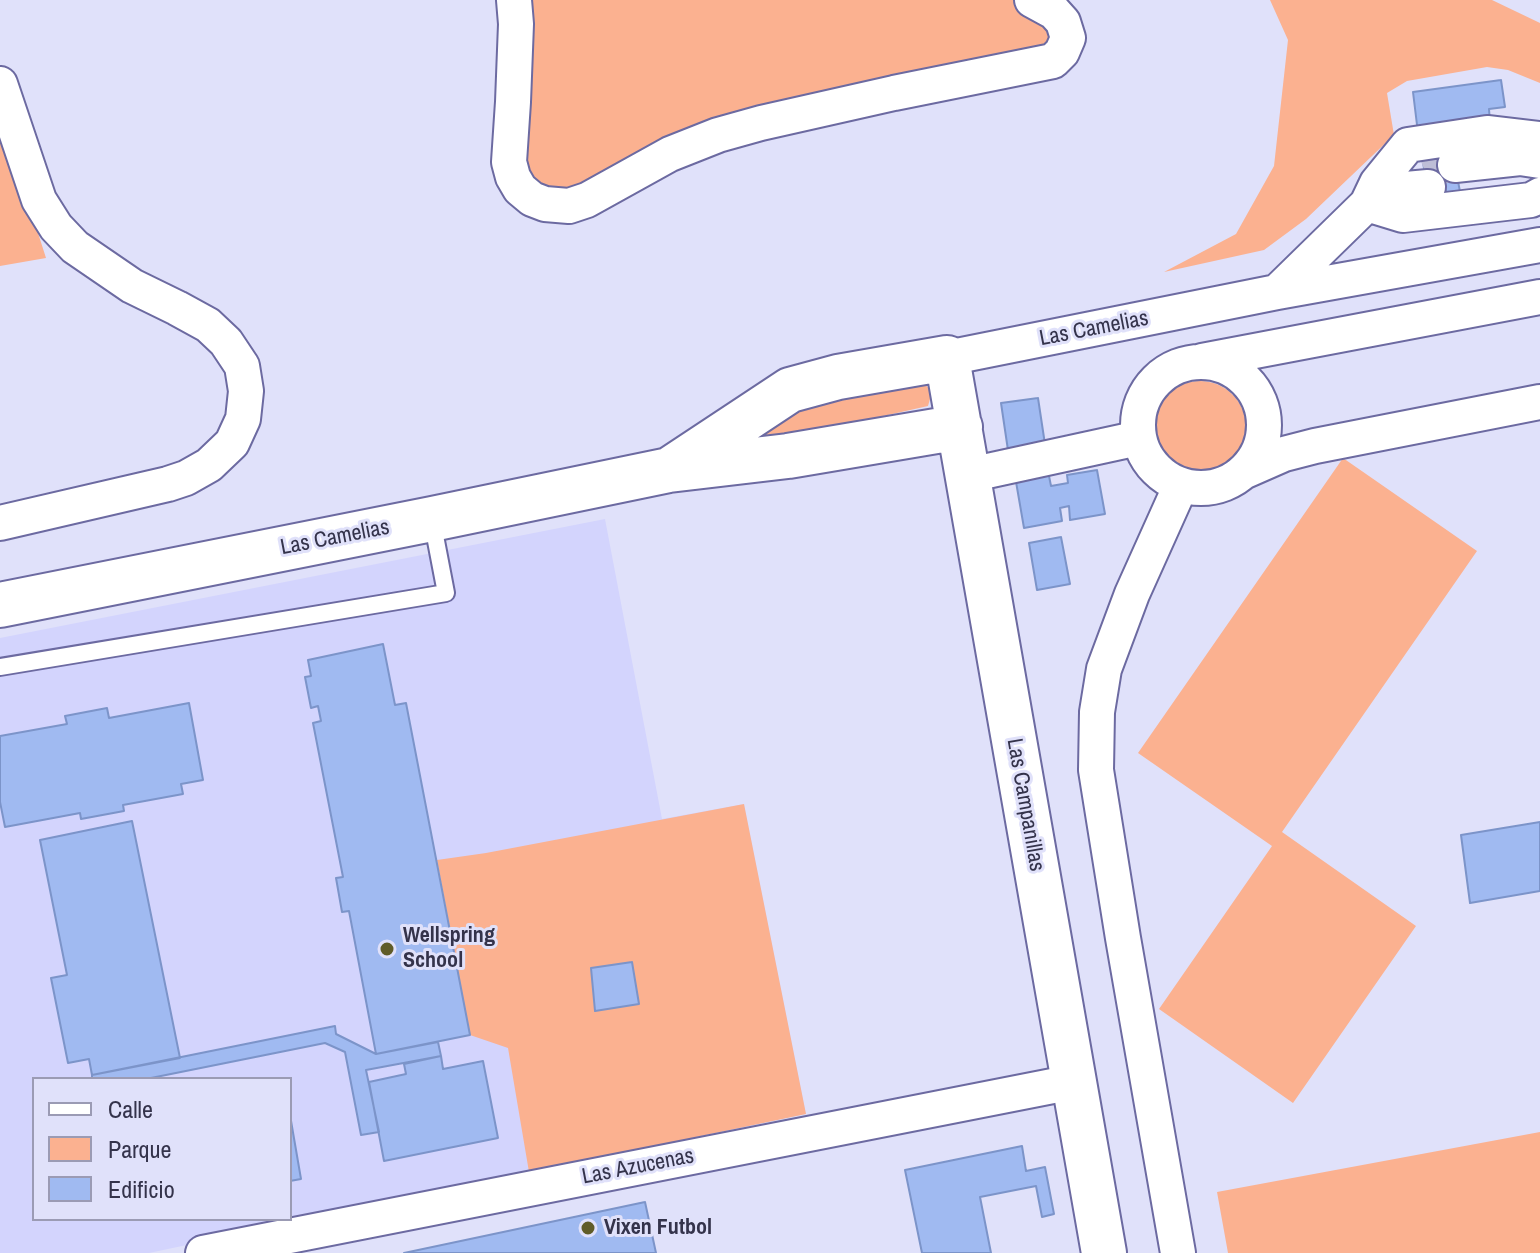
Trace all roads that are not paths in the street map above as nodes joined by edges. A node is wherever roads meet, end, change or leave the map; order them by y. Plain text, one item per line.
1 (514, 0) edge
2 (1032, 0) edge
3 (0, 84) edge
4 (1540, 139) edge
5 (1540, 161) edge
6 (1540, 174) edge
7 (1421, 183) junction
8 (1540, 195) edge
9 (1540, 245) edge
10 (1277, 292) junction
11 (1540, 297) edge
12 (947, 358) junction
13 (1200, 361) junction
14 (1540, 402) edge
15 (960, 427) junction
16 (1139, 438) junction
17 (669, 470) junction
18 (1243, 472) junction
19 (969, 475) junction
20 (1181, 485) junction
21 (432, 519) junction
22 (0, 523) edge
23 (0, 605) edge
24 (0, 667) edge
25 (1073, 1082) junction
26 (203, 1253) edge
27 (1104, 1253) edge
28 (1178, 1253) edge

1 - 2 street
3 - 22 street
4 - 7 street
5 - 7 street
6 - 7 street
7 - 8 street
7 - 10 street
9 - 10 street, Las Camelias
10 - 12 street, Las Camelias
11 - 13 street
12 - 15 street, Las Campanillas
12 - 17 street, Las Camelias
13 - 16 street
13 - 18 street
14 - 18 street
15 - 17 street, Las Camelias
15 - 19 street, Las Campanillas
16 - 19 street
16 - 20 street
17 - 21 street, Las Camelias
18 - 20 street
19 - 25 street, Las Campanillas
20 - 28 street
21 - 23 street, Las Camelias
21 - 24 lane
25 - 26 street, Las Azucenas
25 - 27 street, Las Campanillas

